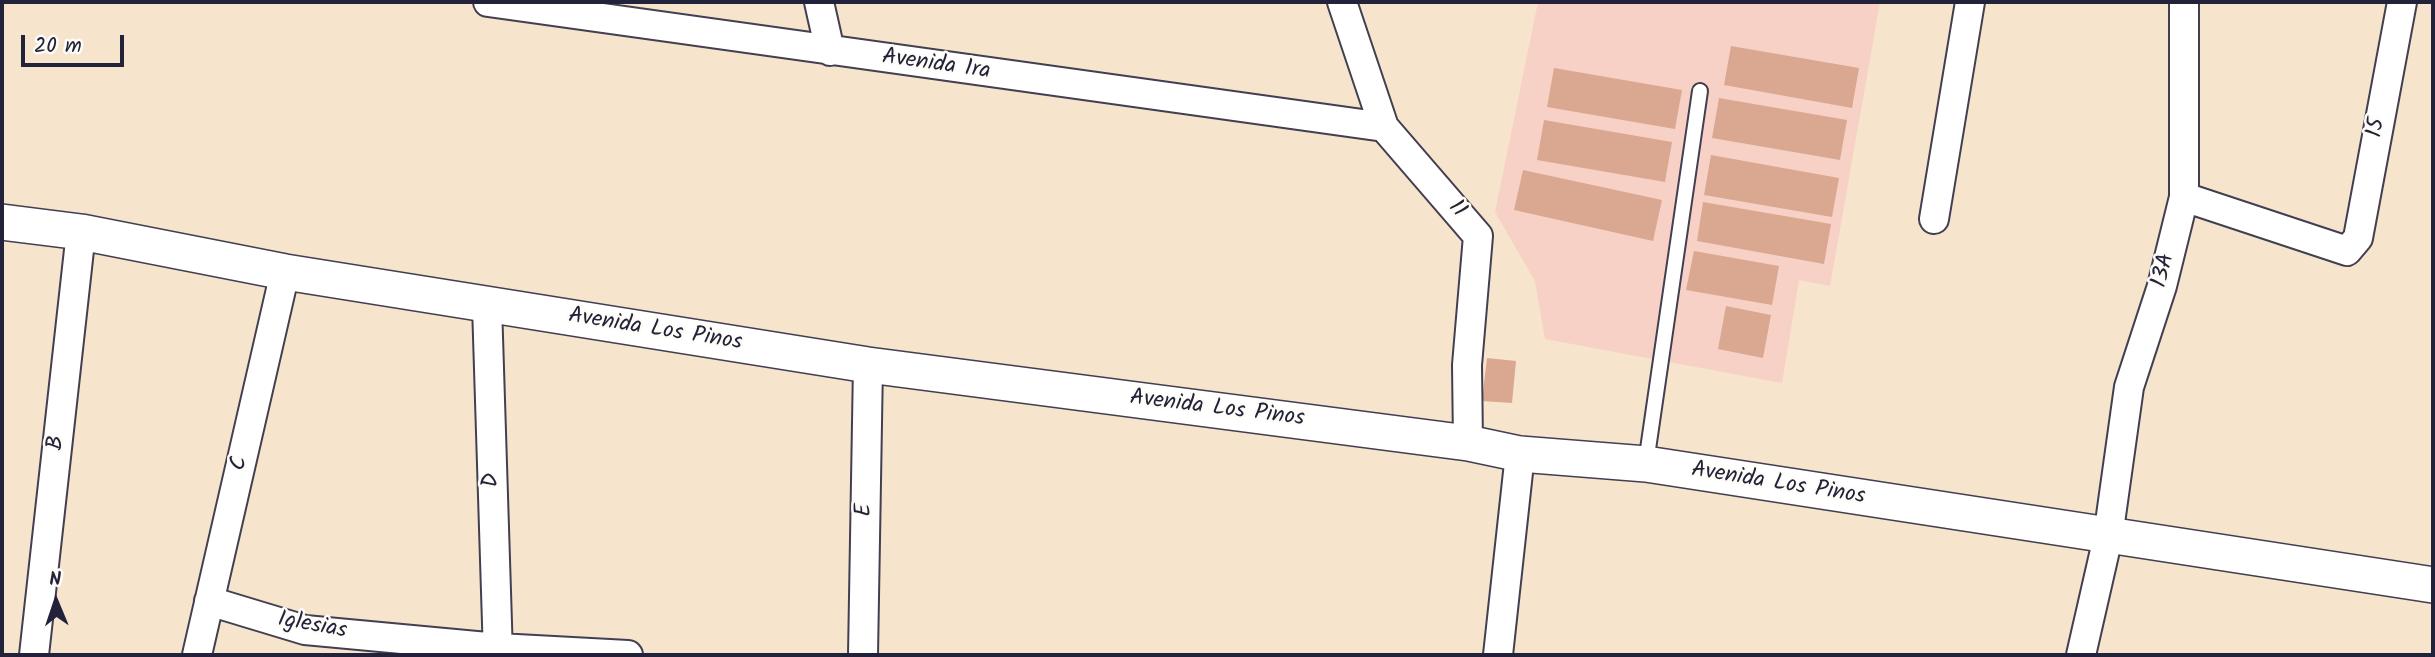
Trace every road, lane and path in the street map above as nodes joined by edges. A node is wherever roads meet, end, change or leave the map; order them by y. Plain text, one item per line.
1 (488, 2) edge
2 (819, 2) edge
3 (1342, 2) edge
4 (1970, 2) edge
5 (2184, 2) edge
6 (2402, 2) edge
7 (830, 51) junction
8 (1700, 91) dead end
9 (1384, 127) junction
10 (2184, 197) junction
11 (1934, 219) dead end
12 (2, 222) edge
13 (81, 232) junction
14 (285, 272) junction
15 (487, 305) junction
16 (868, 365) junction
17 (1468, 443) junction
18 (1520, 454) junction
19 (1646, 464) junction
20 (2108, 537) junction
21 (2433, 585) edge
22 (209, 601) junction
23 (498, 652) edge
24 (34, 655) edge
25 (197, 655) edge
26 (628, 655) edge
27 (863, 655) edge
28 (1498, 655) edge
29 (2081, 655) edge

1 - 7 street, Avenida 1ra
2 - 7 street
3 - 9 street, 11
4 - 11 street
5 - 10 street, 13A
6 - 10 street, 15
7 - 9 street, Avenida 1ra
8 - 19 lane
9 - 17 street, 11
10 - 20 street, 13A
12 - 13 street, Avenida Los Pinos
13 - 14 street, Avenida Los Pinos
13 - 24 street, B
14 - 15 street, Avenida Los Pinos
14 - 22 street, C
15 - 16 street, Avenida Los Pinos
15 - 23 street, D
16 - 17 street, Avenida Los Pinos
16 - 27 street, E
17 - 18 street, Avenida Los Pinos
18 - 19 street, Avenida Los Pinos
18 - 28 street
19 - 20 street, Avenida Los Pinos
20 - 21 street, Avenida Los Pinos
20 - 29 street, 13A
22 - 23 street, Iglesias
22 - 25 street, C
23 - 26 street, Iglesias

